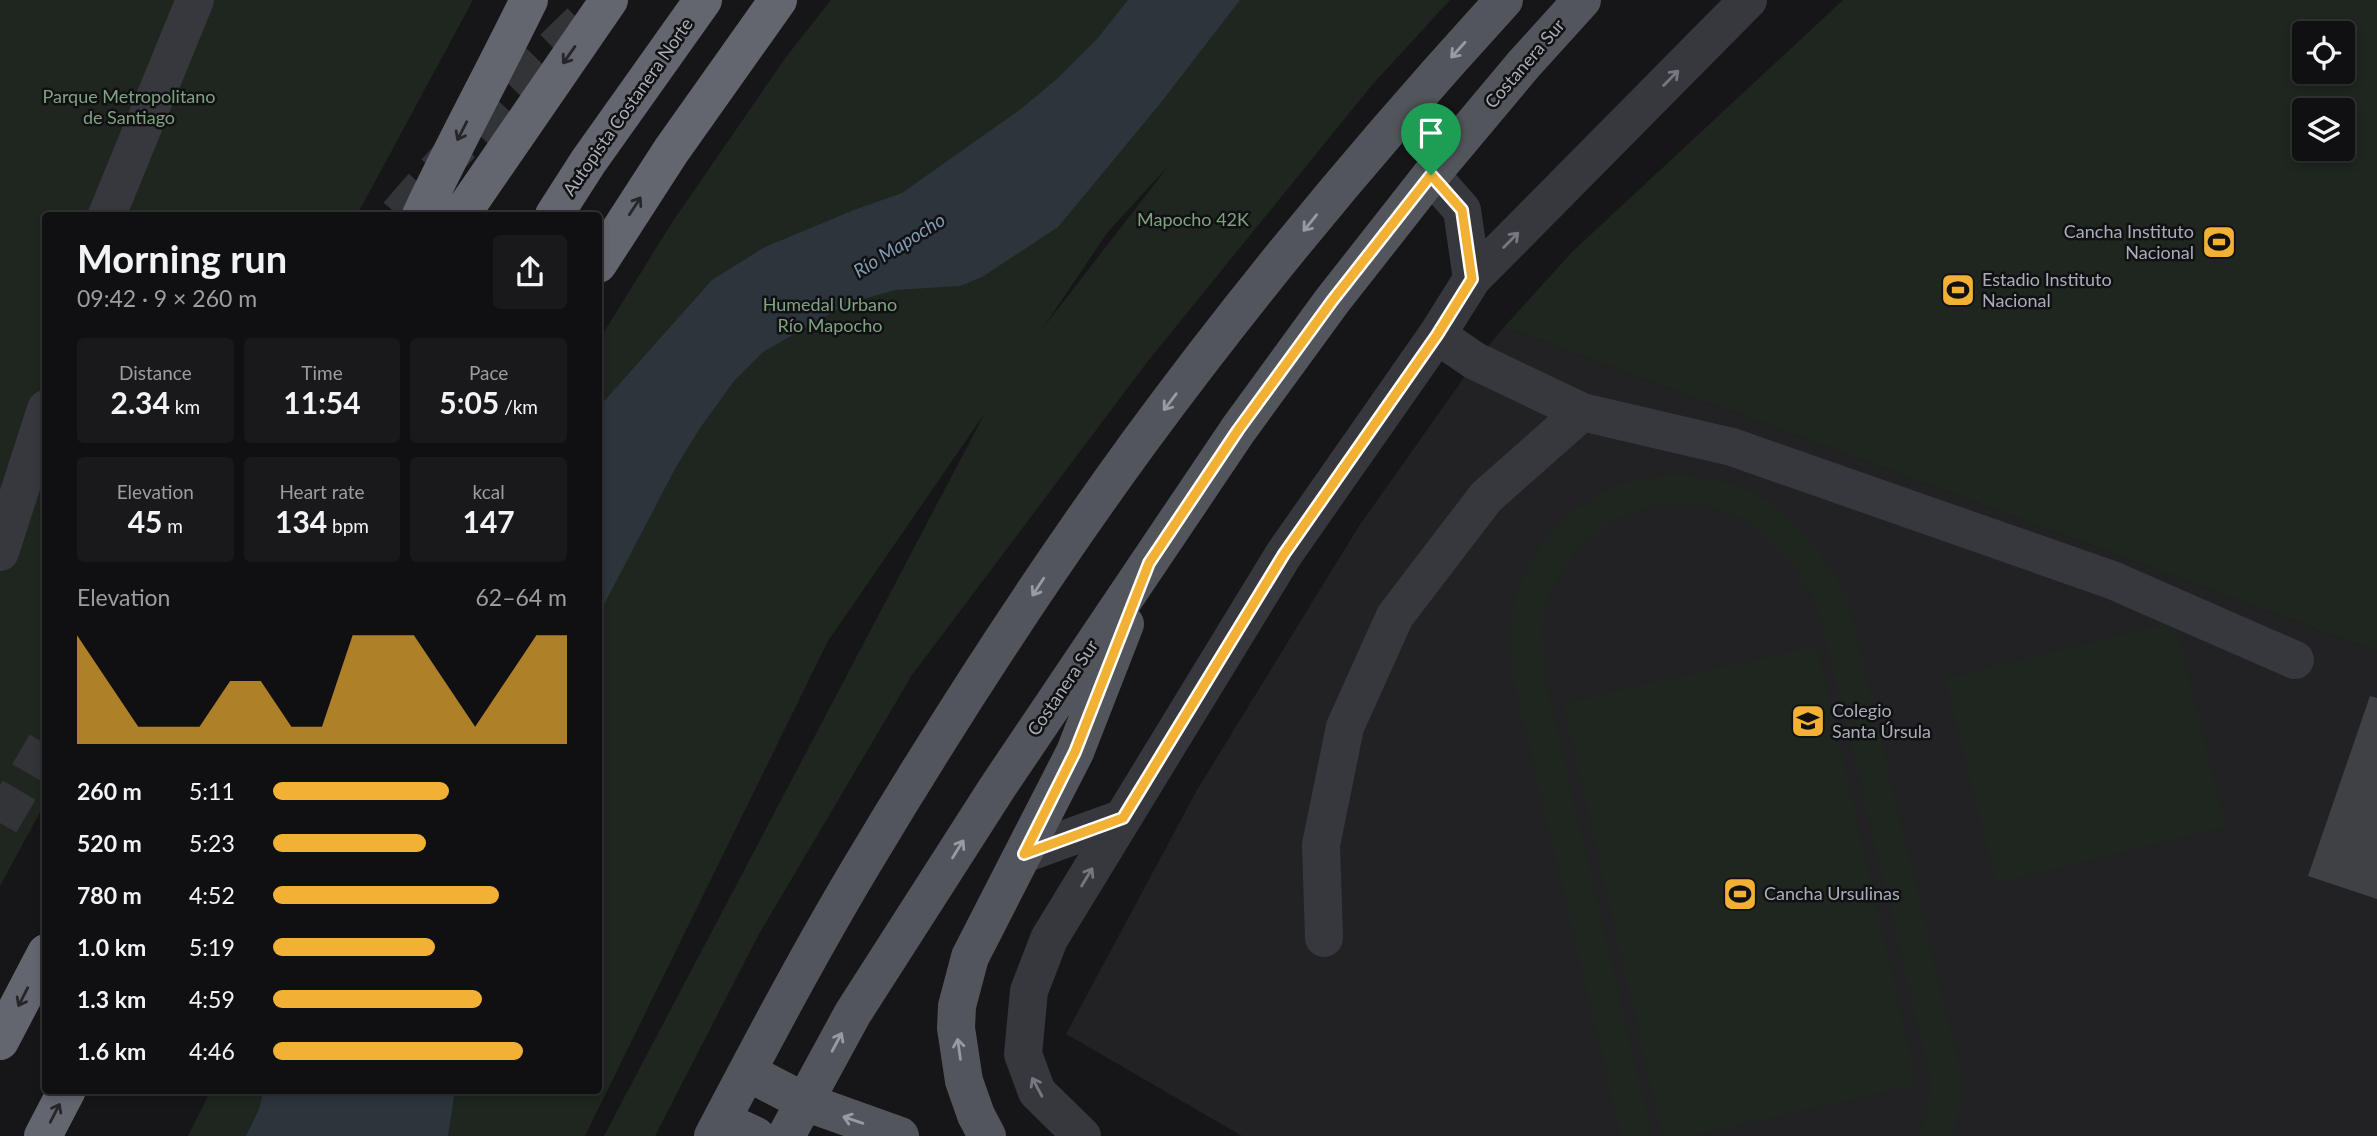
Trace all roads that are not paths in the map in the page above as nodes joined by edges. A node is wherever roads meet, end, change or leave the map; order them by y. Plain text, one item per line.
1 (195, 0) edge
2 (529, 0) edge
3 (549, 0) edge
4 (609, 0) edge
5 (703, 0) edge
6 (778, 0) edge
7 (1504, 0) edge
8 (1582, 0) edge
9 (1748, 0) edge
10 (495, 71) junction
11 (1431, 175) junction
12 (108, 212) edge
13 (422, 212) edge
14 (463, 212) edge
15 (556, 212) edge
16 (602, 258) edge
17 (1472, 279) junction
18 (1437, 335) junction
19 (1582, 412) junction
20 (42, 421) edge
21 (0, 552) edge
22 (1149, 563) junction
23 (2295, 660) dead end
24 (1123, 818) junction
25 (1024, 854) junction
26 (1324, 938) dead end
27 (42, 961) edge
28 (0, 1041) edge
29 (747, 1072) junction
30 (64, 1094) edge
31 (805, 1102) junction
32 (718, 1128) edge
33 (43, 1136) edge
34 (755, 1136) edge
35 (786, 1136) edge
36 (900, 1136) edge
37 (987, 1136) edge
38 (1082, 1136) edge

1 - 12 street
2 - 10 highway
3 - 10 highway
4 -> 14 highway
5 - 15 highway, Autopista Costanera Norte
16 -> 6 highway
7 -> 29 main road
8 - 11 main road, Costanera Sur
17 -> 9 street
10 -> 13 highway
11 - 17 street
11 - 22 main road, Costanera Sur
17 - 18 street
18 - 19 street
18 - 24 street
19 - 23 street
19 - 26 street
20 - 21 street
22 - 25 main road
31 -> 22 main road, Costanera Sur
24 - 25 street
38 -> 24 street
37 -> 25 main road
27 -> 28 highway
29 - 31 main road
29 - 32 main road
33 -> 30 highway
31 - 35 main road, Costanera Sur
36 -> 31 main road
32 - 34 main road

